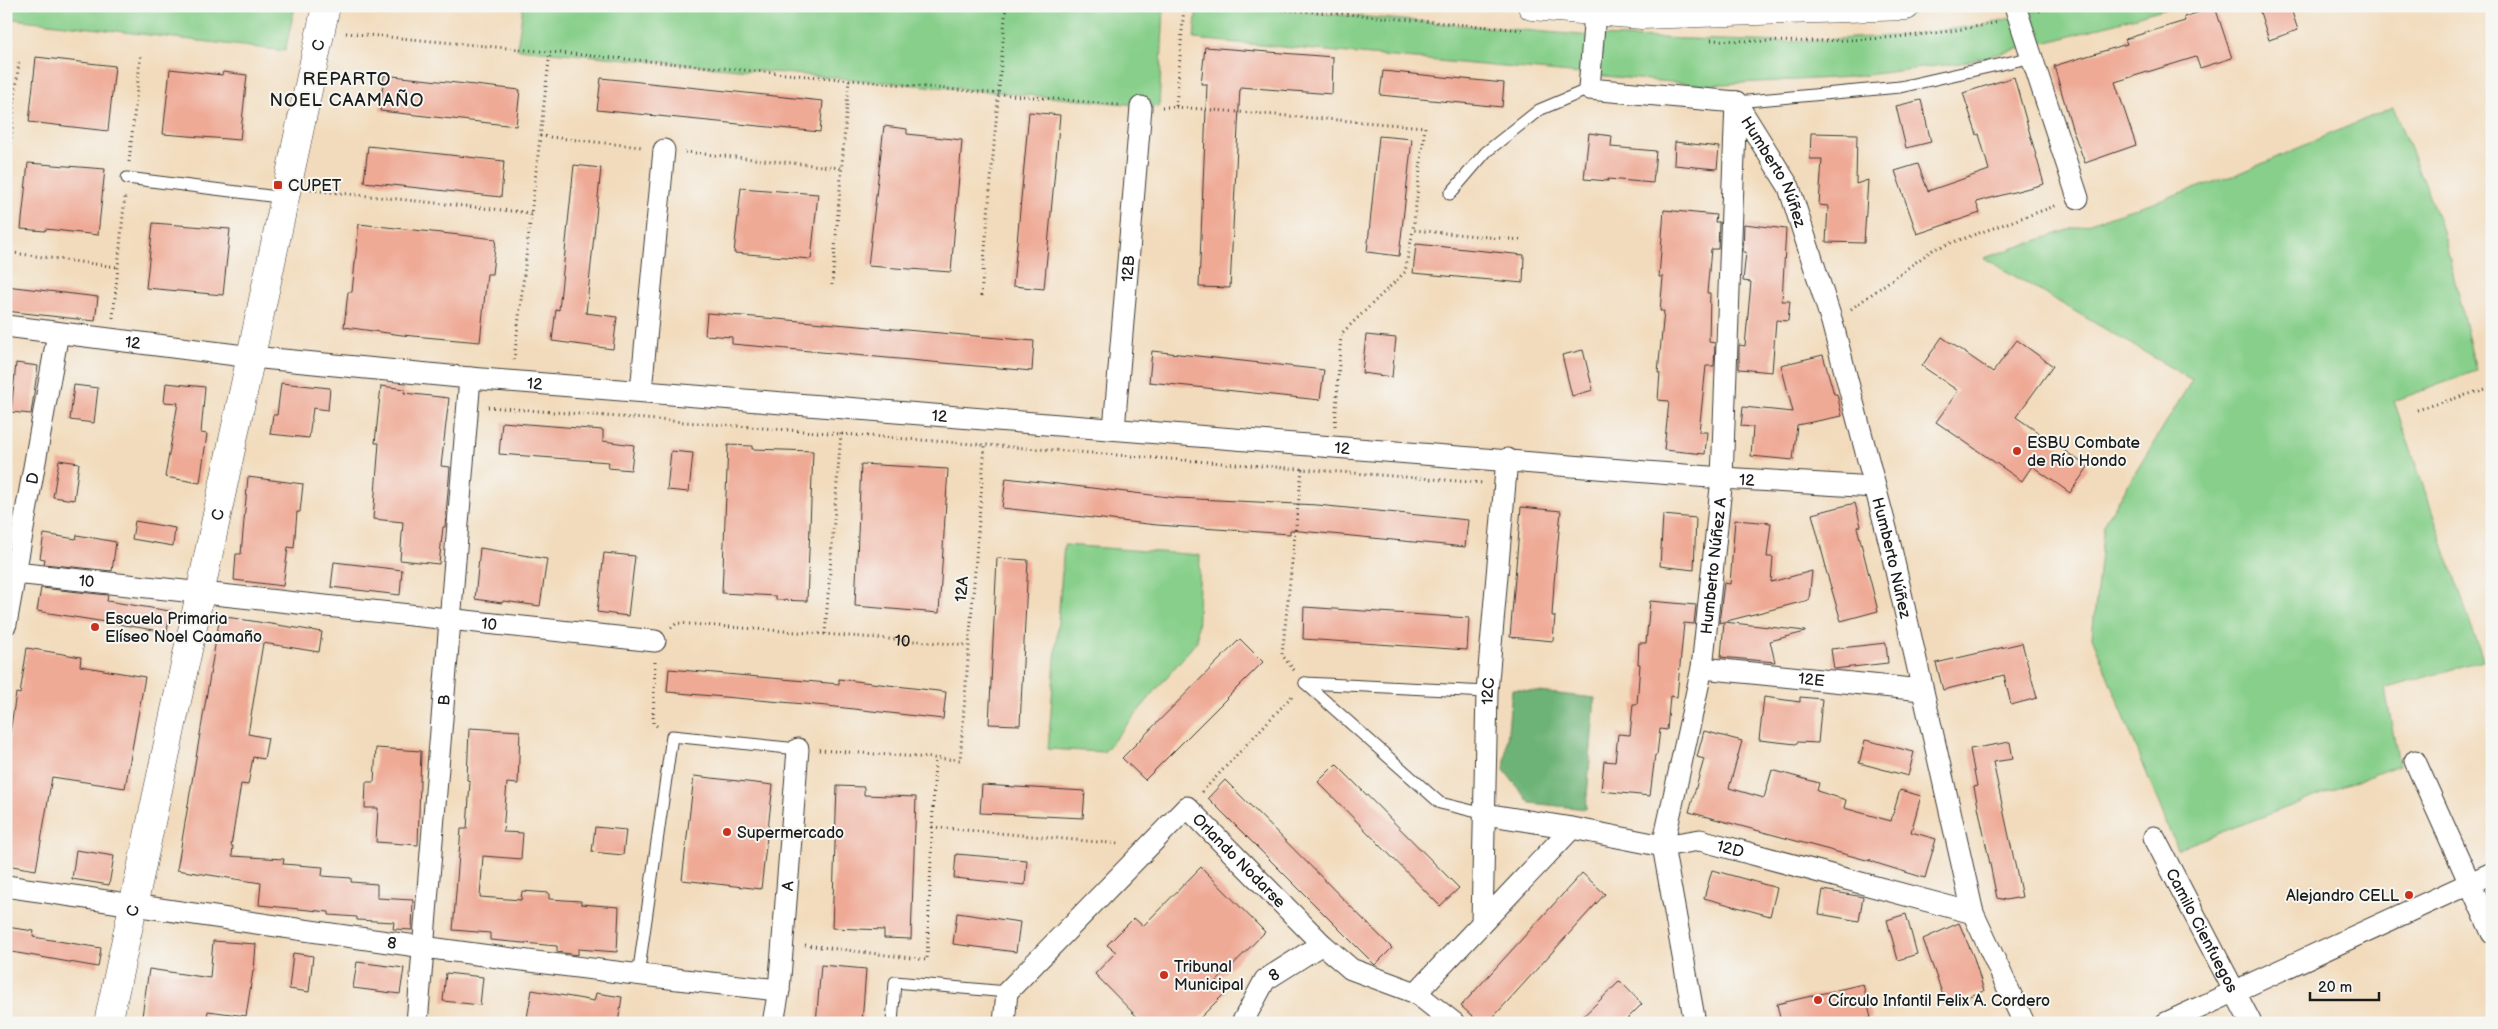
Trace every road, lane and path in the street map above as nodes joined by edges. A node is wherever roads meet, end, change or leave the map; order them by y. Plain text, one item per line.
1 (1006, 6) edge
2 (1184, 6) edge
3 (1534, 6) edge
4 (1906, 6) edge
5 (2015, 6) edge
6 (1641, 11) edge
7 (1595, 12) junction
8 (324, 19) edge
9 (550, 52) junction
10 (2033, 57) junction
11 (19, 59) dead end
12 (849, 80) junction
13 (1589, 89) junction
14 (1000, 94) junction
15 (1736, 102) junction
16 (1176, 106) junction
17 (1140, 107) junction
18 (540, 136) junction
19 (664, 150) junction
20 (841, 168) junction
21 (127, 178) dead end
22 (6, 188) edge
23 (287, 192) junction
24 (1450, 194) dead end
25 (2078, 198) joint
26 (531, 213) junction
27 (1413, 230) junction
28 (1521, 240) dead end
29 (6, 252) edge
30 (118, 267) dead end
31 (832, 285) dead end
32 (981, 296) dead end
33 (1832, 322) junction
34 (6, 326) edge
35 (58, 333) junction
36 (252, 357) junction
37 (470, 378) junction
38 (512, 381) junction
39 (2492, 387) edge
40 (641, 391) junction
41 (468, 405) junction
42 (843, 407) junction
43 (2417, 410) dead end
44 (987, 419) junction
45 (1335, 426) dead end
46 (1114, 429) junction
47 (841, 433) junction
48 (985, 445) junction
49 (1507, 459) junction
50 (1302, 469) junction
51 (1722, 478) junction
52 (1504, 485) junction
53 (1875, 486) junction
54 (11, 573) edge
55 (200, 594) junction
56 (450, 620) junction
57 (6, 624) edge
58 (826, 634) junction
59 (655, 641) junction
60 (968, 645) junction
61 (1702, 668) junction
62 (1305, 683) junction
63 (1922, 690) junction
64 (1486, 692) junction
65 (672, 736) junction
66 (798, 748) junction
67 (935, 759) junction
68 (2415, 761) dead end
69 (1188, 807) junction
70 (1485, 814) junction
71 (932, 827) junction
72 (1572, 828) junction
73 (2154, 837) dead end
74 (1148, 846) junction
75 (1663, 846) junction
76 (2492, 874) edge
77 (2470, 883) junction
78 (6, 886) edge
79 (133, 905) junction
80 (1973, 913) junction
81 (1482, 923) junction
82 (2492, 933) edge
83 (783, 942) junction
84 (1322, 944) junction
85 (423, 948) junction
86 (638, 976) junction
87 (779, 990) junction
88 (1007, 992) junction
89 (1416, 993) junction
90 (2236, 993) junction
91 (108, 1023) edge
92 (416, 1023) edge
93 (773, 1023) edge
94 (892, 1023) edge
95 (1004, 1023) edge
96 (1242, 1023) edge
97 (1454, 1023) edge
98 (1695, 1023) edge
99 (2024, 1023) edge
100 (2166, 1023) edge
101 (2251, 1023) edge

1 - 14 path
2 - 16 path
3 - 7 street
4 - 6 street
5 - 10 street
6 - 7 street
7 - 13 street
8 - 9 path
8 - 23 street, C
9 - 12 path
9 - 18 path
10 - 15 lane
10 - 25 street
11 - 22 path
12 - 14 path
12 - 20 path
13 - 15 street
13 - 24 lane
14 - 17 path
14 - 32 path
15 - 33 street, Humberto Núñez
15 - 51 street, Humberto Núñez A
16 - 17 path
16 - 27 path
17 - 46 street, 12B
18 - 19 path
18 - 26 path
19 - 20 path
19 - 40 street
20 - 31 path
21 - 23 lane
23 - 26 path
23 - 36 street, C
25 - 33 path
26 - 38 path
27 - 28 path
27 - 45 path
29 - 30 path
33 - 53 street, Humberto Núñez
34 - 35 street, 12
35 - 36 street, 12
35 - 54 street, D
36 - 37 street, 12
36 - 55 street, C
37 - 38 street, 12
37 - 41 street, B
38 - 40 street, 12
39 - 43 path
40 - 42 street, 12
41 - 47 path
41 - 56 street, B
42 - 44 street, 12
42 - 47 path
44 - 46 street, 12
44 - 48 path, 12A
46 - 49 street, 12
47 - 48 path
47 - 58 path
48 - 50 path
48 - 60 path, 12A
49 - 51 street, 12
49 - 52 street, 12C
50 - 52 path
50 - 62 path
51 - 53 street, 12
51 - 61 street, Humberto Núñez A
52 - 64 street, 12C
53 - 63 street, Humberto Núñez
54 - 55 street, 10
54 - 57 street, D
55 - 56 street, 10
55 - 79 street, C
56 - 59 street, 10
56 - 85 street, B
58 - 59 path, 10
58 - 60 path, 10
59 - 65 path
60 - 67 path, 12A
61 - 63 street, 12E
61 - 75 street, Humberto Núñez A
62 - 64 lane
62 - 69 path
62 - 70 lane
63 - 80 street, Humberto Núñez
64 - 70 street, 12C
65 - 66 lane
65 - 86 lane
66 - 67 path
66 - 83 street, A
67 - 71 path
68 - 77 street
69 - 74 street, Orlando Nodarse
69 - 84 street, Orlando Nodarse
70 - 72 street, 12D
70 - 81 street, 12C
71 - 74 path
71 - 83 path
72 - 75 street, 12D
72 - 81 street
73 - 90 street, Camilo Cienfuegos
74 - 88 street, Orlando Nodarse
75 - 80 street, 12D
75 - 98 street, Humberto Núñez A
76 - 77 street
77 - 82 street
77 - 90 street
78 - 79 street, 8
79 - 85 street, 8
79 - 91 street, C
80 - 99 street, Humberto Núñez
81 - 89 street
83 - 87 street, A
84 - 89 street, Orlando Nodarse
84 - 96 street, 8
85 - 86 street, 8
85 - 92 street, B
86 - 87 street, 8
87 - 93 street, A
88 - 94 lane
88 - 95 street
89 - 97 street, Orlando Nodarse
90 - 100 street
90 - 101 street, Camilo Cienfuegos

